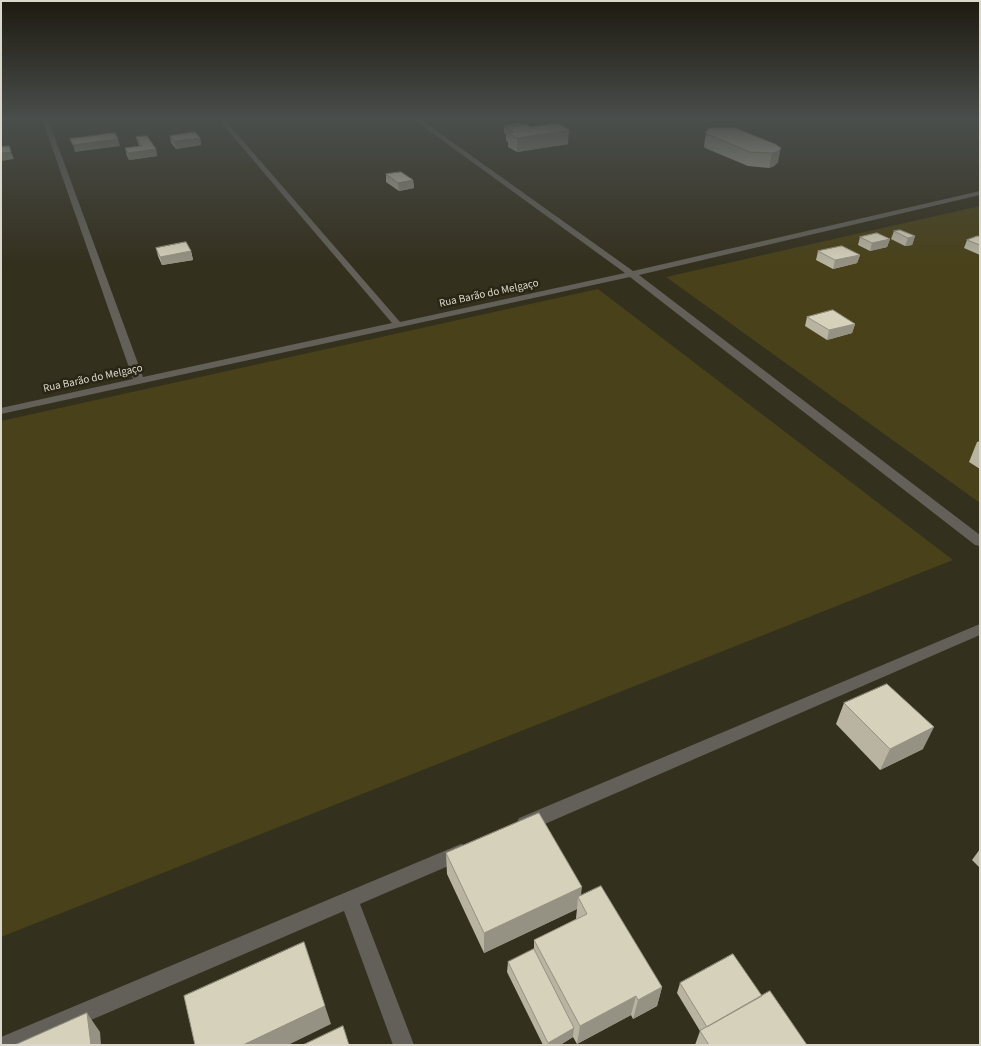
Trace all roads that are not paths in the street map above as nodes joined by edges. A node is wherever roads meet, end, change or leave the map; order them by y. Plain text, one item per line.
1 (62, 168) edge
2 (263, 168) edge
3 (484, 168) edge
4 (980, 193) edge
5 (632, 274) junction
6 (398, 325) junction
7 (139, 381) junction
8 (1, 411) edge
9 (980, 542) edge
10 (980, 629) edge
11 (513, 829) edge
12 (477, 845) edge
13 (349, 900) junction
14 (8, 1045) edge
15 (404, 1045) edge

1 - 7 street
2 - 6 street
3 - 5 street
4 - 5 street, Rua Barão do Melgaço
5 - 6 street, Rua Barão do Melgaço
5 - 9 street
6 - 7 street, Rua Barão do Melgaço
7 - 8 street, Rua Barão do Melgaço
10 - 11 street
12 - 13 street
13 - 14 street
13 - 15 street

